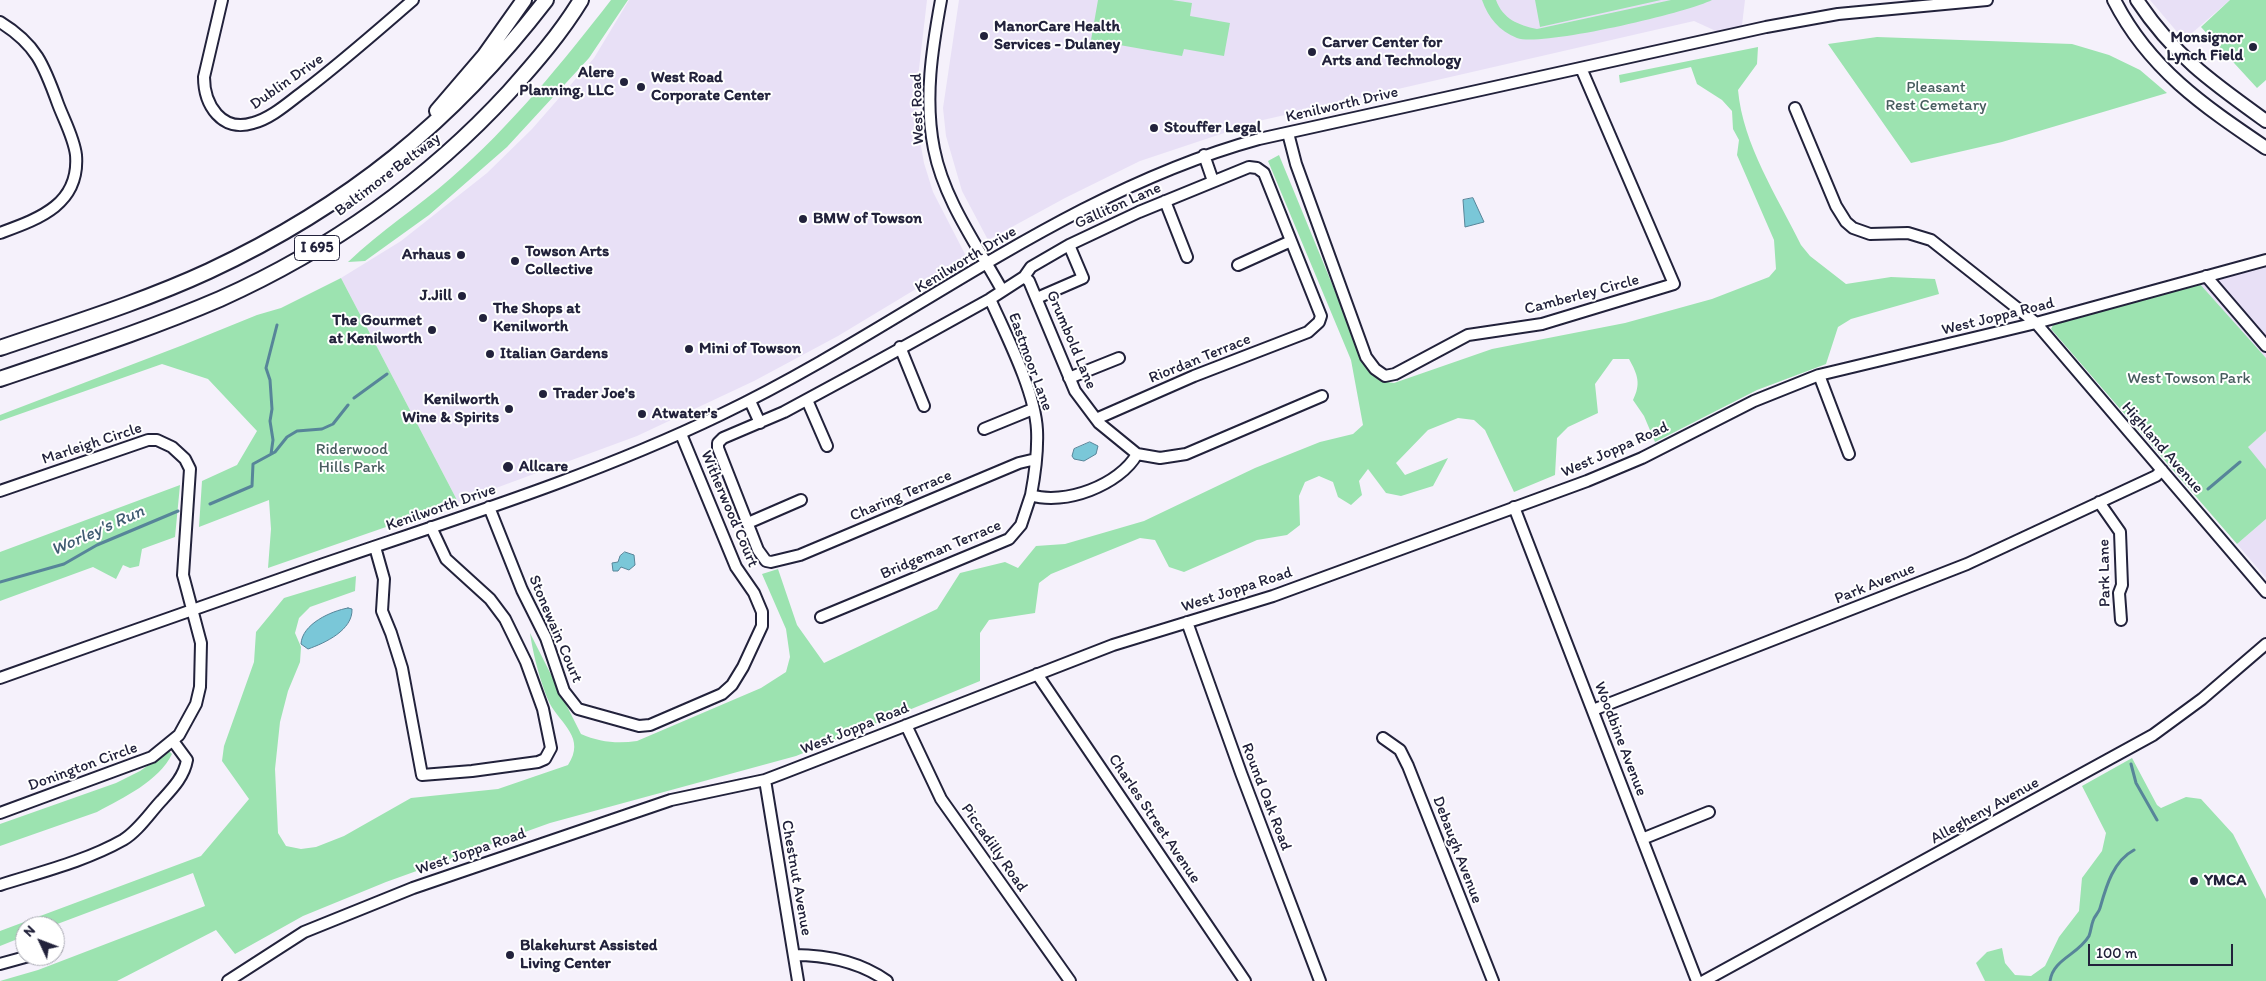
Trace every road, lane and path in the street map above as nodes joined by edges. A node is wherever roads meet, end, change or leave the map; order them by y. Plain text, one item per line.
1 (222, 0) edge
2 (413, 0) edge
3 (524, 0) edge
4 (546, 0) edge
5 (582, 0) edge
6 (941, 0) edge
7 (1987, 0) edge
8 (2114, 0) edge
9 (2138, 0) edge
10 (0, 22) edge
11 (1581, 68) junction
12 (1796, 108) dead end
13 (2266, 121) edge
14 (1288, 133) junction
15 (2266, 148) edge
16 (1204, 155) junction
17 (1213, 181) junction
18 (363, 182) junction
19 (1165, 200) junction
20 (0, 232) edge
21 (1291, 241) junction
22 (1069, 245) junction
23 (1188, 257) dead end
24 (2266, 260) edge
25 (988, 264) junction
26 (1238, 265) dead end
27 (2206, 276) junction
28 (1024, 277) junction
29 (1002, 290) junction
30 (990, 298) junction
31 (1037, 298) junction
32 (2036, 324) junction
33 (2266, 346) edge
34 (0, 348) edge
35 (900, 348) junction
36 (1119, 358) dead end
37 (1819, 375) junction
38 (1069, 378) junction
39 (0, 379) edge
40 (1322, 396) dead end
41 (807, 400) junction
42 (750, 401) junction
43 (924, 406) dead end
44 (1034, 409) junction
45 (1096, 419) junction
46 (760, 423) junction
47 (984, 429) dead end
48 (680, 434) junction
49 (827, 446) dead end
50 (1137, 454) junction
51 (1849, 454) dead end
52 (1036, 458) junction
53 (2162, 470) junction
54 (0, 490) edge
55 (1031, 495) junction
56 (801, 500) dead end
57 (2099, 502) junction
58 (489, 507) junction
59 (1514, 507) junction
60 (748, 524) junction
61 (431, 528) junction
62 (375, 547) junction
63 (2266, 592) edge
64 (191, 611) junction
65 (821, 617) dead end
66 (2121, 620) dead end
67 (1187, 622) junction
68 (2266, 644) edge
69 (1037, 674) junction
70 (0, 678) edge
71 (688, 709) joint
72 (1592, 710) junction
73 (906, 725) junction
74 (1382, 738) dead end
75 (173, 741) junction
76 (765, 780) junction
77 (1709, 812) dead end
78 (0, 813) edge
79 (1642, 839) junction
80 (0, 885) edge
81 (794, 955) junction
82 (15, 960) edge
83 (0, 964) edge
84 (228, 981) edge
85 (798, 981) edge
86 (887, 981) edge
87 (1070, 981) edge
88 (1245, 981) edge
89 (1320, 981) edge
90 (1493, 981) edge
91 (1697, 981) edge
92 (1704, 981) edge

1 - 2 street, Dublin Drive
3 - 18 highway
4 - 18 highway, Baltimore Beltway / I 695
5 - 39 highway, Baltimore Beltway / I 695
6 - 25 street, West Road
7 - 11 street, Kenilworth Drive
8 - 15 main road
9 - 13 main road
10 - 20 street
11 - 14 street, Kenilworth Drive
11 - 14 street, Camberley Circle
12 - 32 street, Highland Avenue
14 - 16 street, Kenilworth Drive
16 - 17 street
16 - 25 street, Kenilworth Drive
17 - 19 street, Galliton Lane
17 - 21 street, Galliton Lane
18 - 34 highway, Baltimore Beltway / I 695
19 - 22 street, Galliton Lane
19 - 23 street
21 - 26 street
21 - 45 street, Riordan Terrace
22 - 28 street, Galliton Lane
22 - 31 street
24 - 27 street, West Joppa Road
25 - 29 street
25 - 42 street, Kenilworth Drive
27 - 32 street, West Joppa Road
27 - 33 street
28 - 29 street, Galliton Lane
28 - 31 street, Grumbold Lane
29 - 30 street, Galliton Lane
30 - 35 street, Galliton Lane
30 - 44 street, Eastmoor Lane
31 - 38 street, Grumbold Lane
32 - 37 street, West Joppa Road
32 - 53 street, Highland Avenue
35 - 41 street, Galliton Lane
35 - 43 street
36 - 38 street
37 - 51 street
37 - 59 street, West Joppa Road
38 - 45 street, Grumbold Lane
40 - 50 street
41 - 46 street, Galliton Lane
41 - 49 street
42 - 46 street
42 - 48 street, Kenilworth Drive
44 - 47 street
44 - 52 street, Eastmoor Lane
45 - 50 street, Grumbold Lane
46 - 60 street, Galliton Lane
48 - 58 street, Kenilworth Drive
48 - 71 street, Witherwood Court
50 - 55 street
52 - 55 street, Eastmoor Lane
52 - 60 street, Charing Terrace
53 - 57 street, Park Avenue
53 - 63 street, Highland Avenue
54 - 64 street, Marleigh Circle
55 - 65 street, Bridgeman Terrace
56 - 60 street
57 - 66 street, Park Lane
57 - 72 street, Park Avenue
58 - 61 street, Kenilworth Drive
58 - 71 street, Stonewain Court
59 - 67 street, West Joppa Road
59 - 72 street, Woodbine Avenue
61 - 62 street, Kenilworth Drive
61 - 62 street
62 - 64 street, Kenilworth Drive
64 - 70 street, Kenilworth Drive
64 - 75 street, Donington Circle
67 - 69 street, West Joppa Road
67 - 89 street, Round Oak Road
68 - 92 street, Allegheny Avenue
69 - 73 street, West Joppa Road
69 - 88 street, Charles Street Avenue
72 - 79 street, Woodbine Avenue
73 - 76 street, West Joppa Road
73 - 87 street, Piccadilly Road
74 - 90 street, Debaugh Avenue
75 - 78 street, Donington Circle
75 - 80 street
76 - 81 street, Chestnut Avenue
76 - 84 street, West Joppa Road
77 - 79 street
79 - 91 street, Woodbine Avenue
81 - 85 street, Chestnut Avenue
81 - 86 street
82 - 83 street

